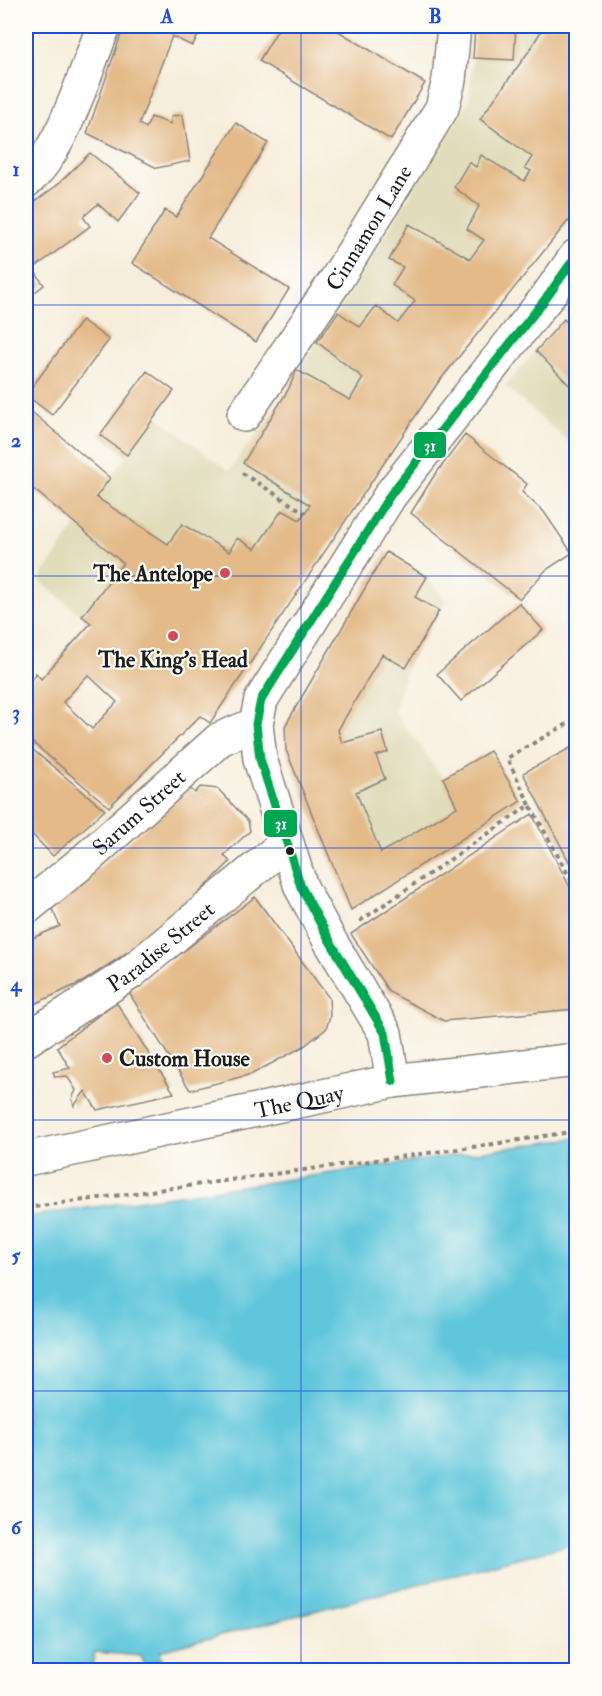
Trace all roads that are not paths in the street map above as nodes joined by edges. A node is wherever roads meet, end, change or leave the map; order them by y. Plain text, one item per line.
1 (103, 26) edge
2 (454, 26) edge
3 (26, 181) edge
4 (576, 256) edge
5 (244, 415) dead end
6 (256, 724) junction
7 (286, 843) junction
8 (26, 908) edge
9 (26, 1040) edge
10 (576, 1060) edge
11 (393, 1081) junction
12 (26, 1159) edge

1 - 3 street
2 - 5 street, Cinnamon Lane
4 - 6 street
6 - 7 street
6 - 8 street, Sarum Street
7 - 9 street, Paradise Street
7 - 11 street
10 - 11 street, The Quay
11 - 12 street, The Quay

